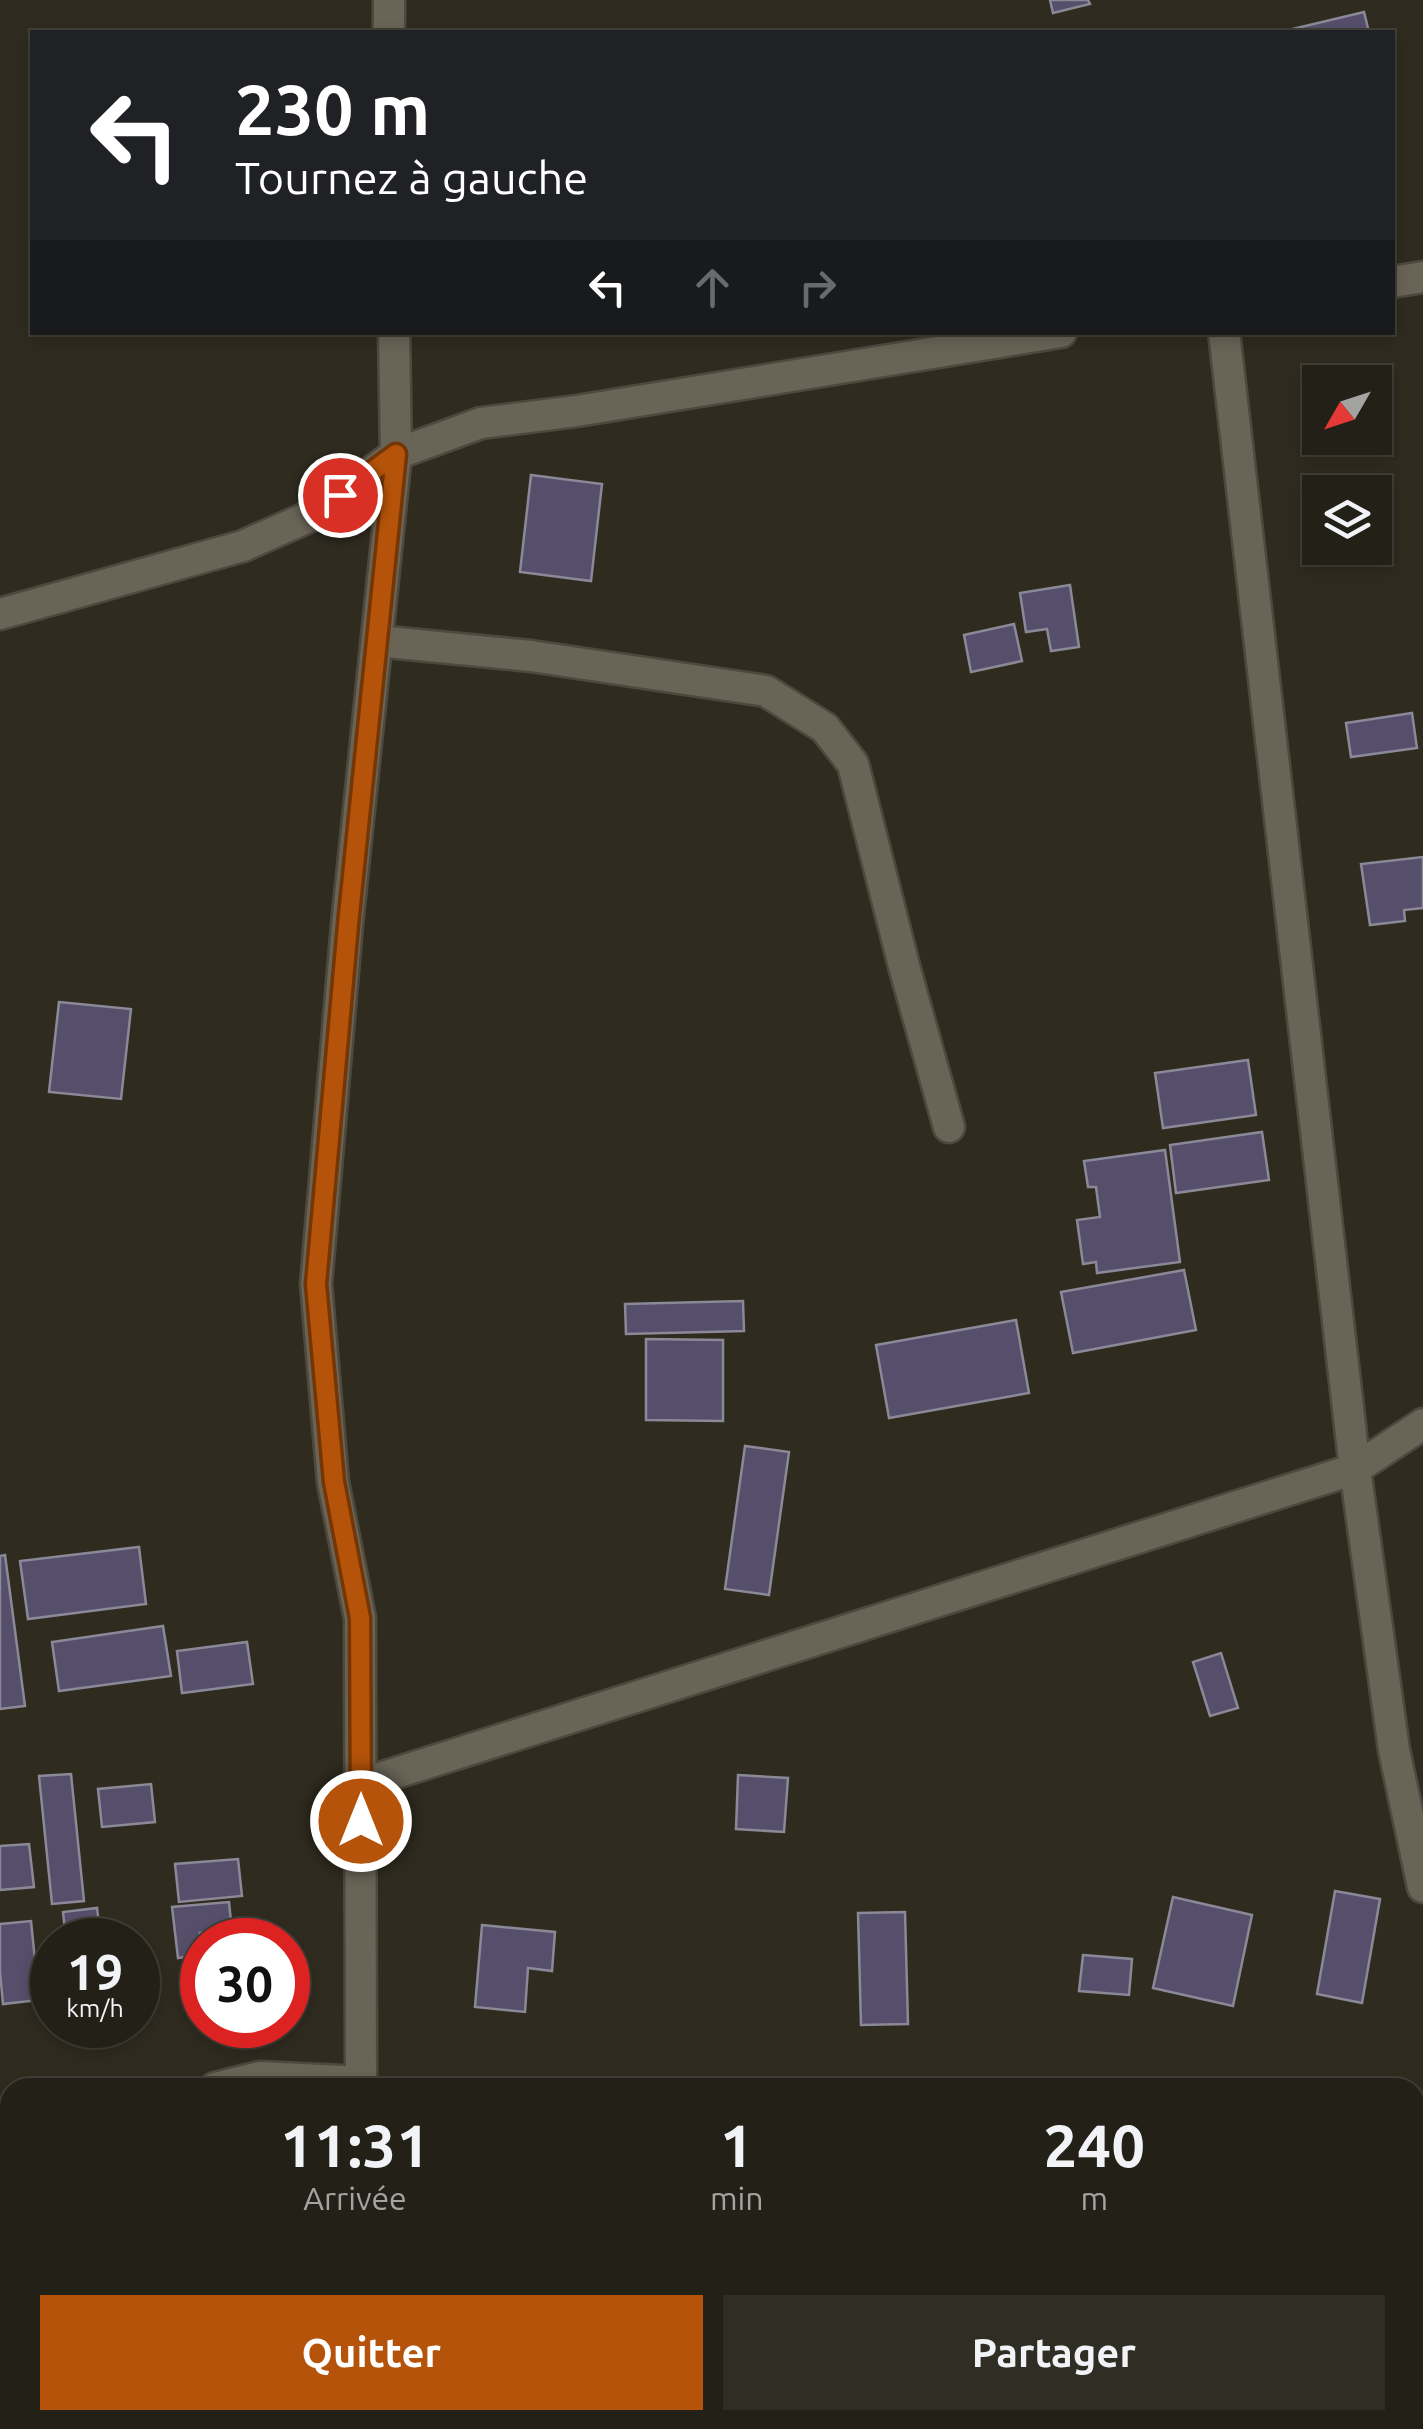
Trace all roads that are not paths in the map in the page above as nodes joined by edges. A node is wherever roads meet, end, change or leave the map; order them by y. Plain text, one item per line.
1 (389, 0) edge
2 (389, 30) edge
3 (394, 335) edge
4 (1043, 335) edge
5 (1224, 335) edge
6 (396, 454) junction
7 (0, 614) edge
8 (378, 641) junction
9 (950, 1127) dead end
10 (1423, 1424) edge
11 (1355, 1470) junction
12 (361, 1784) junction
13 (1423, 1887) edge
14 (362, 2078) edge

1 - 2 street
3 - 6 street
4 - 6 street
5 - 11 street
6 - 7 street
6 - 8 street
8 - 9 street
8 - 12 street
10 - 11 street
11 - 12 street
11 - 13 street
12 - 14 street

